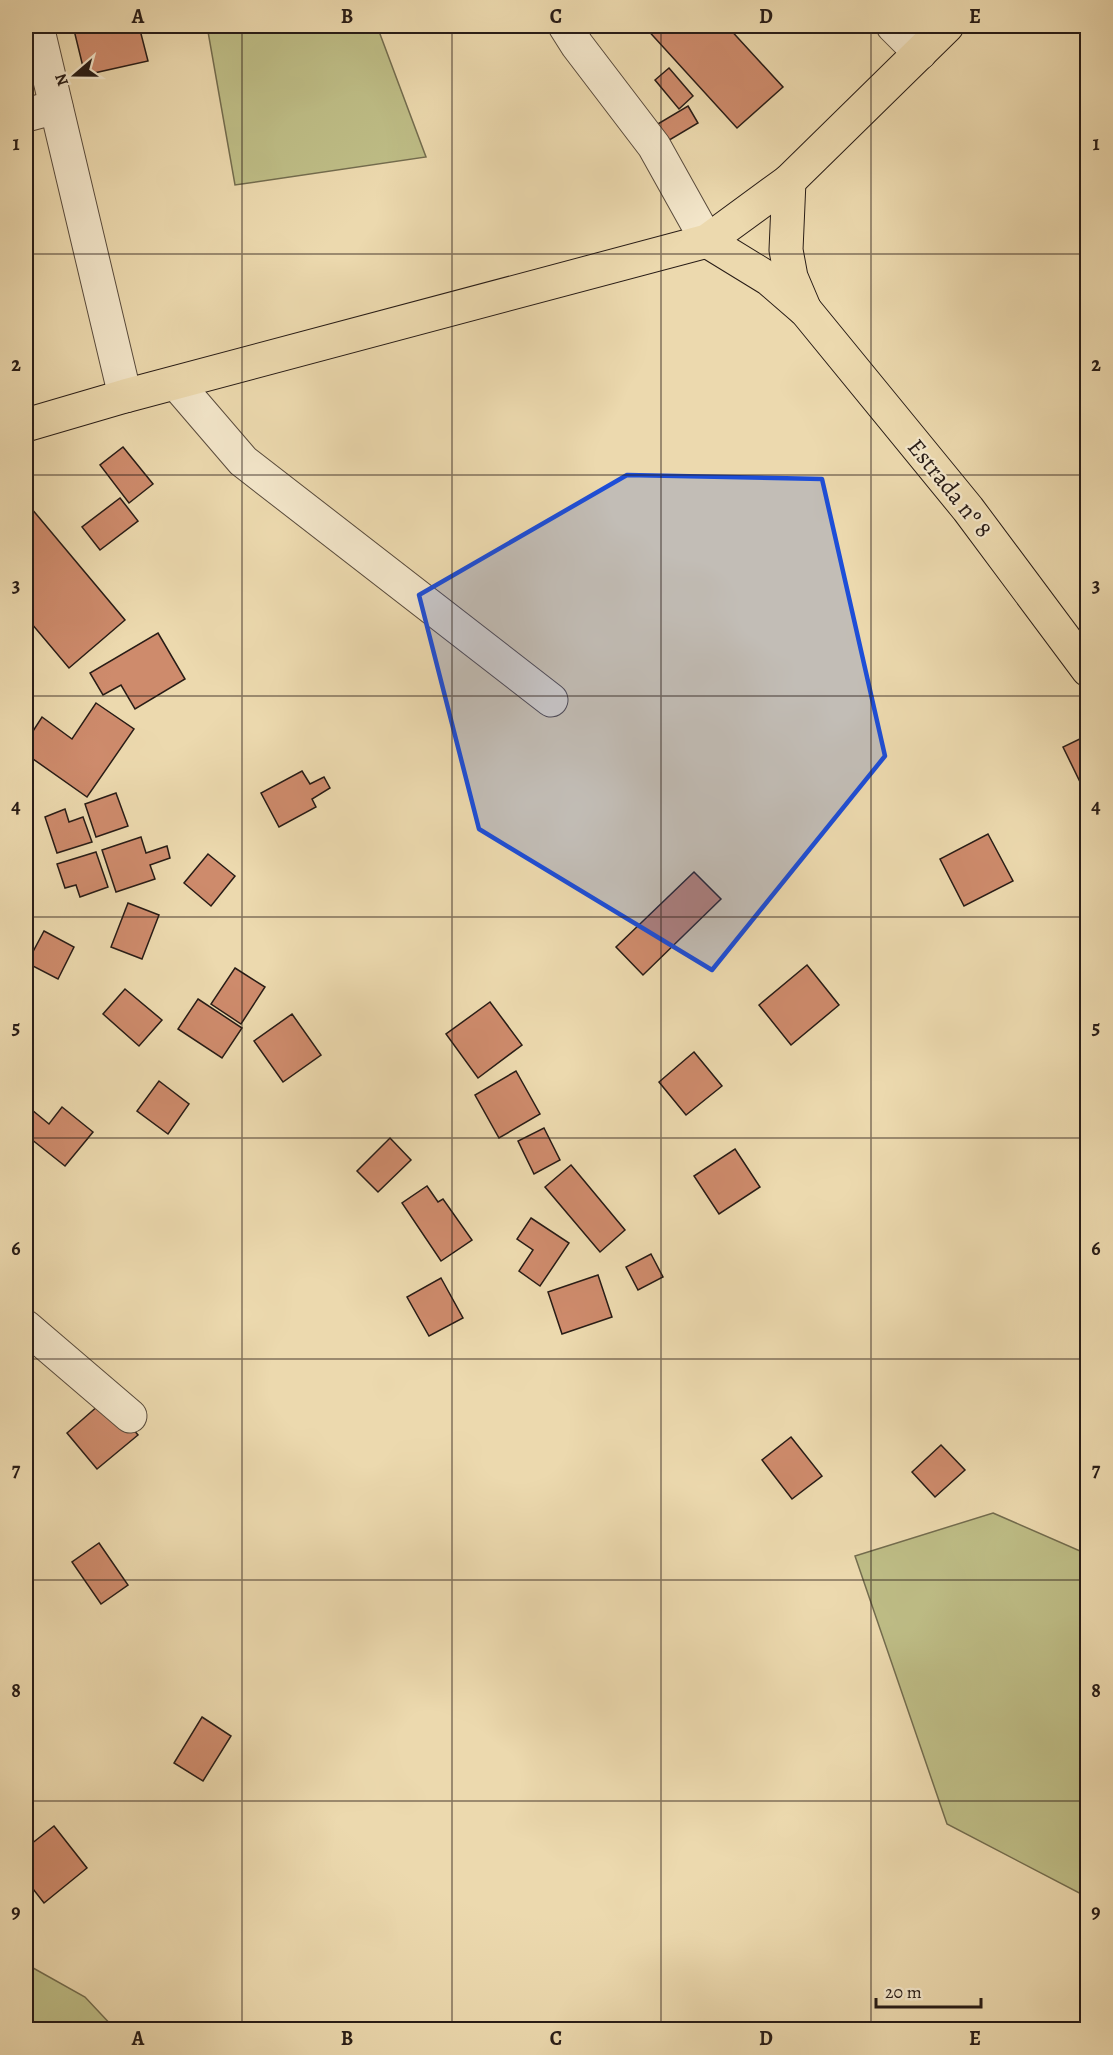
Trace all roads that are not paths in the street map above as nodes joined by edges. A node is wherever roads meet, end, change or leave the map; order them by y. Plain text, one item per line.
1 (37, 26) edge
2 (565, 26) edge
3 (893, 26) edge
4 (947, 26) edge
5 (920, 53) junction
6 (40, 111) edge
7 (789, 182) junction
8 (707, 241) junction
9 (806, 311) junction
10 (176, 383) junction
11 (125, 396) junction
12 (26, 425) edge
13 (1088, 670) edge
14 (551, 700) dead end
15 (26, 1327) edge
16 (130, 1416) dead end

1 - 6 street
2 - 8 street
3 - 5 street
4 - 5 main road
5 - 7 main road
6 - 11 street
7 - 8 main road
7 - 9 main road
8 - 9 main road
8 - 10 main road
9 - 13 main road, Estrada nº 8
10 - 11 main road
10 - 14 street
11 - 12 main road
15 - 16 street

